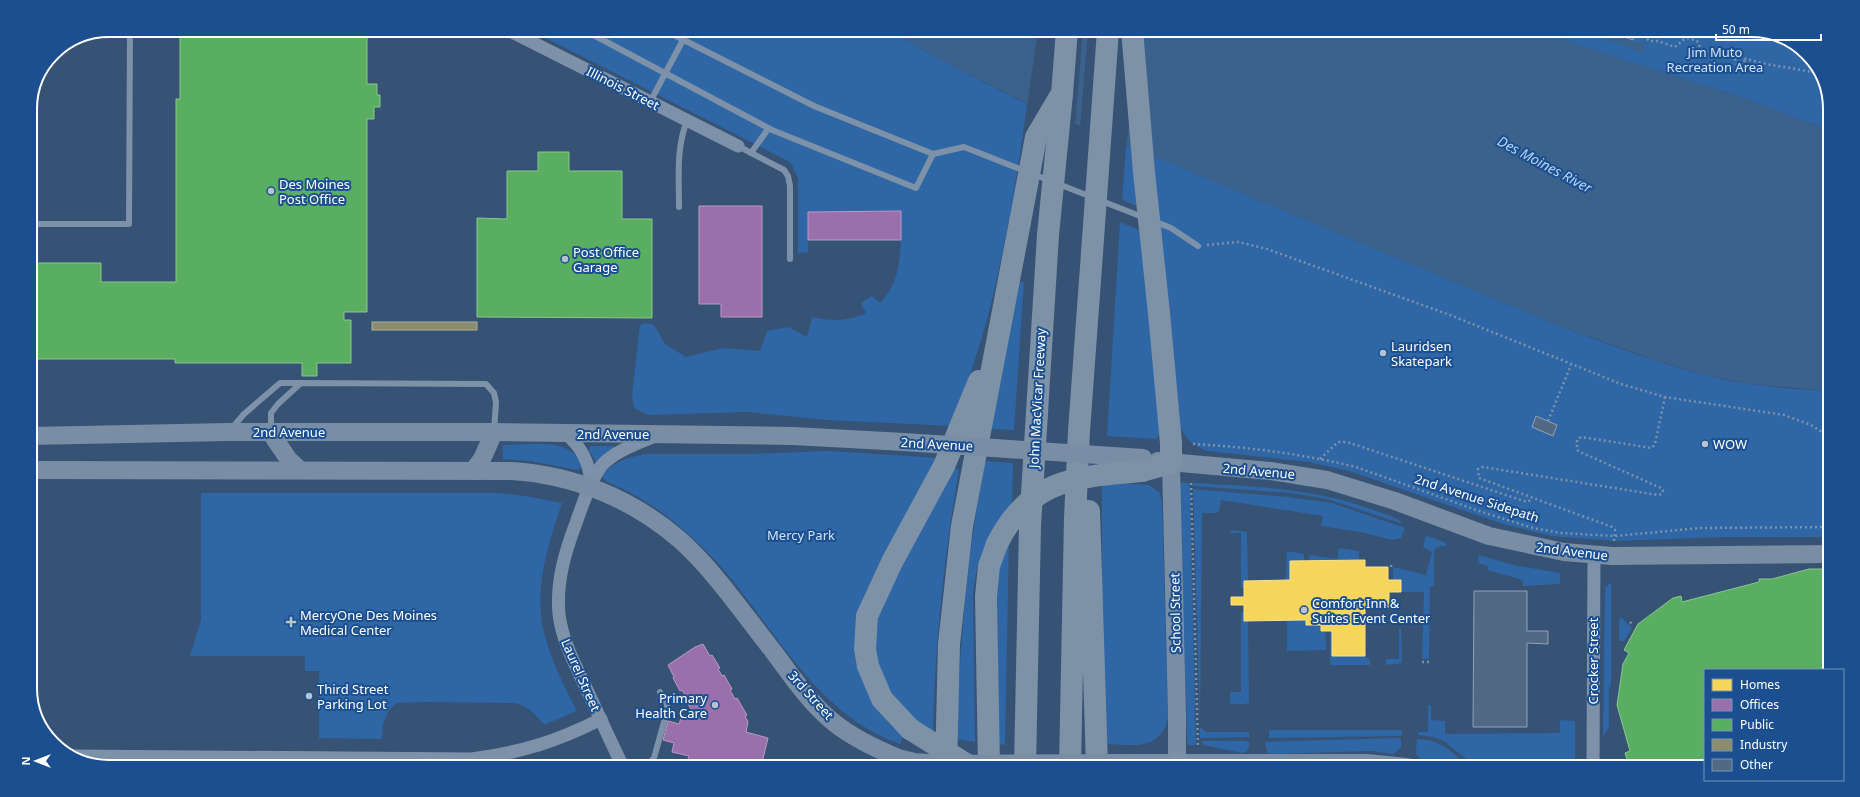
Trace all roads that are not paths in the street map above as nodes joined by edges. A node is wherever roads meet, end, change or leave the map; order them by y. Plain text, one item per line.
1 (130, 37) edge
2 (522, 37) edge
3 (597, 37) edge
4 (677, 37) edge
5 (1066, 37) edge
6 (1107, 37) edge
7 (1133, 37) edge
8 (682, 40) junction
9 (665, 73) junction
10 (1062, 94) junction
11 (650, 102) junction
12 (687, 121) junction
13 (768, 128) junction
14 (738, 146) joint
15 (750, 153) junction
16 (932, 154) junction
17 (679, 207) dead end
18 (37, 224) edge
19 (1198, 246) road end
20 (790, 259) dead end
21 (1086, 336) junction
22 (997, 338) junction
23 (301, 383) junction
24 (228, 432) junction
25 (270, 432) junction
26 (494, 432) junction
27 (565, 434) junction
28 (659, 434) junction
29 (37, 436) edge
30 (1143, 464) junction
31 (1171, 464) junction
32 (37, 470) edge
33 (300, 470) junction
34 (473, 471) junction
35 (591, 487) junction
36 (1823, 554) edge
37 (1594, 555) junction
38 (660, 692) dead end
39 (601, 719) junction
40 (87, 756) edge
41 (270, 760) edge
42 (458, 760) edge
43 (620, 760) edge
44 (652, 760) edge
45 (906, 760) edge
46 (950, 760) edge
47 (956, 760) edge
48 (989, 760) edge
49 (1025, 760) edge
50 (1070, 760) edge
51 (1097, 760) edge
52 (1177, 760) edge
53 (1593, 760) edge

1 - 18 lane
2 - 11 street, Illinois Street
3 - 9 lane
4 - 8 lane
5 - 10 highway, John MacVicar Freeway
6 - 21 highway, bridge
7 - 31 highway, bridge
8 - 9 lane
8 - 16 lane
9 - 11 lane
9 - 13 lane
10 - 22 highway, bridge
10 - 49 highway, John MacVicar Freeway, bridge
11 - 12 street, Illinois Street
12 - 14 street, Illinois Street
12 - 17 lane
13 - 15 lane
13 - 16 lane
14 - 15 lane
15 - 20 lane
16 - 19 lane
21 - 50 highway
21 - 51 highway
22 - 46 highway, bridge
22 - 47 highway
23 - 24 lane
23 - 25 lane
23 - 26 lane
24 - 25 main road, 2nd Avenue
24 - 29 main road, 2nd Avenue
25 - 26 main road, 2nd Avenue
25 - 33 main road
26 - 27 main road, 2nd Avenue
26 - 34 main road
27 - 28 main road, 2nd Avenue
27 - 35 street
28 - 30 main road, 2nd Avenue, bridge
28 - 35 street, Laurel Street
30 - 31 highway
30 - 48 highway, bridge
31 - 37 main road, 2nd Avenue
31 - 52 main road, School Street
32 - 33 main road
33 - 34 main road
34 - 35 main road
35 - 39 street, Laurel Street
35 - 45 main road, 3rd Street, bridge
36 - 37 main road, 2nd Avenue
37 - 53 street, Crocker Street
38 - 44 lane
39 - 42 street
39 - 43 street, Laurel Street
40 - 41 street

